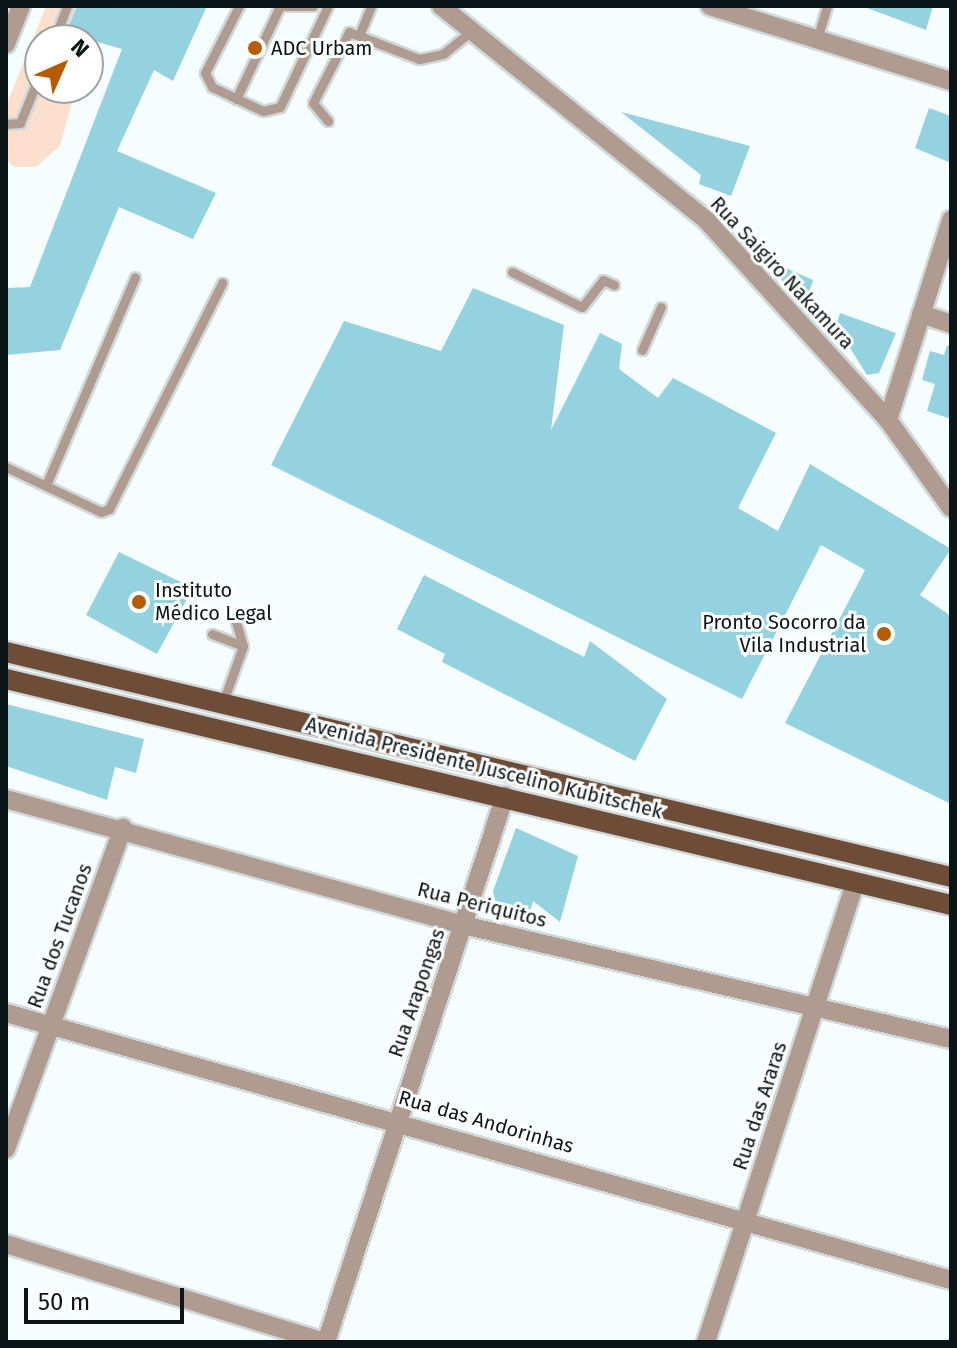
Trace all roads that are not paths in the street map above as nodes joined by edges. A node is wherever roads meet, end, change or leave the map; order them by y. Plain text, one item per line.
1 (21, 6) edge
2 (239, 6) edge
3 (282, 6) edge
4 (313, 6) edge
5 (328, 6) edge
6 (371, 6) edge
7 (441, 6) edge
8 (710, 6) edge
9 (827, 6) edge
10 (361, 31) junction
11 (471, 31) junction
12 (817, 39) junction
13 (6, 44) edge
14 (951, 81) edge
15 (236, 99) junction
16 (28, 104) edge
17 (328, 121) dead end
18 (6, 124) edge
19 (951, 220) edge
20 (512, 272) dead end
21 (135, 277) dead end
22 (222, 283) dead end
23 (614, 285) dead end
24 (661, 307) dead end
25 (921, 314) junction
26 (951, 324) edge
27 (642, 350) dead end
28 (888, 420) junction
29 (6, 467) edge
30 (46, 485) junction
31 (951, 508) edge
32 (236, 621) dead end
33 (212, 634) dead end
34 (243, 646) junction
35 (6, 652) edge
36 (6, 679) edge
37 (223, 702) junction
38 (505, 796) junction
39 (6, 799) edge
40 (123, 828) junction
41 (951, 877) edge
42 (855, 884) junction
43 (951, 905) edge
44 (463, 925) junction
45 (816, 1007) junction
46 (6, 1013) edge
47 (51, 1029) junction
48 (951, 1039) edge
49 (398, 1119) junction
50 (6, 1149) edge
51 (746, 1221) junction
52 (6, 1244) edge
53 (951, 1280) edge
54 (326, 1342) edge
55 (706, 1342) edge

1 - 13 street
2 - 15 lane
3 - 4 lane
3 - 15 lane
5 - 15 lane
6 - 10 lane
7 - 11 street, Rua Saigiro Nakamura
8 - 12 street
9 - 12 lane
10 - 11 lane
10 - 17 lane
11 - 28 street, Rua Saigiro Nakamura
12 - 14 street
16 - 18 lane
19 - 25 street
20 - 23 lane
21 - 30 lane
22 - 30 lane
24 - 27 lane
25 - 26 street
25 - 28 street
28 - 31 street, Rua Saigiro Nakamura
29 - 30 lane
32 - 34 lane
33 - 34 lane
34 - 37 lane
35 - 37 main road, Avenida Presidente Juscelino Kubitschek
36 - 38 main road, Avenida Presidente Juscelino Kubitschek
37 - 41 main road, Avenida Presidente Juscelino Kubitschek
38 - 42 main road, Avenida Presidente Juscelino Kubitschek
38 - 44 street, Rua Arapongas
39 - 40 street, Rua Periquitos
40 - 44 street, Rua Periquitos
40 - 47 street, Rua dos Tucanos
42 - 43 main road, Avenida Presidente Juscelino Kubitschek
42 - 45 street, Rua das Araras
44 - 45 street, Rua Periquitos
44 - 49 street, Rua Arapongas
45 - 48 street, Rua Periquitos
45 - 51 street, Rua das Araras
46 - 47 street, Rua das Andorinhas
47 - 49 street, Rua das Andorinhas
47 - 50 street, Rua dos Tucanos
49 - 51 street, Rua das Andorinhas
49 - 54 street, Rua Arapongas
51 - 53 street, Rua das Andorinhas
51 - 55 street, Rua das Araras
52 - 54 street

